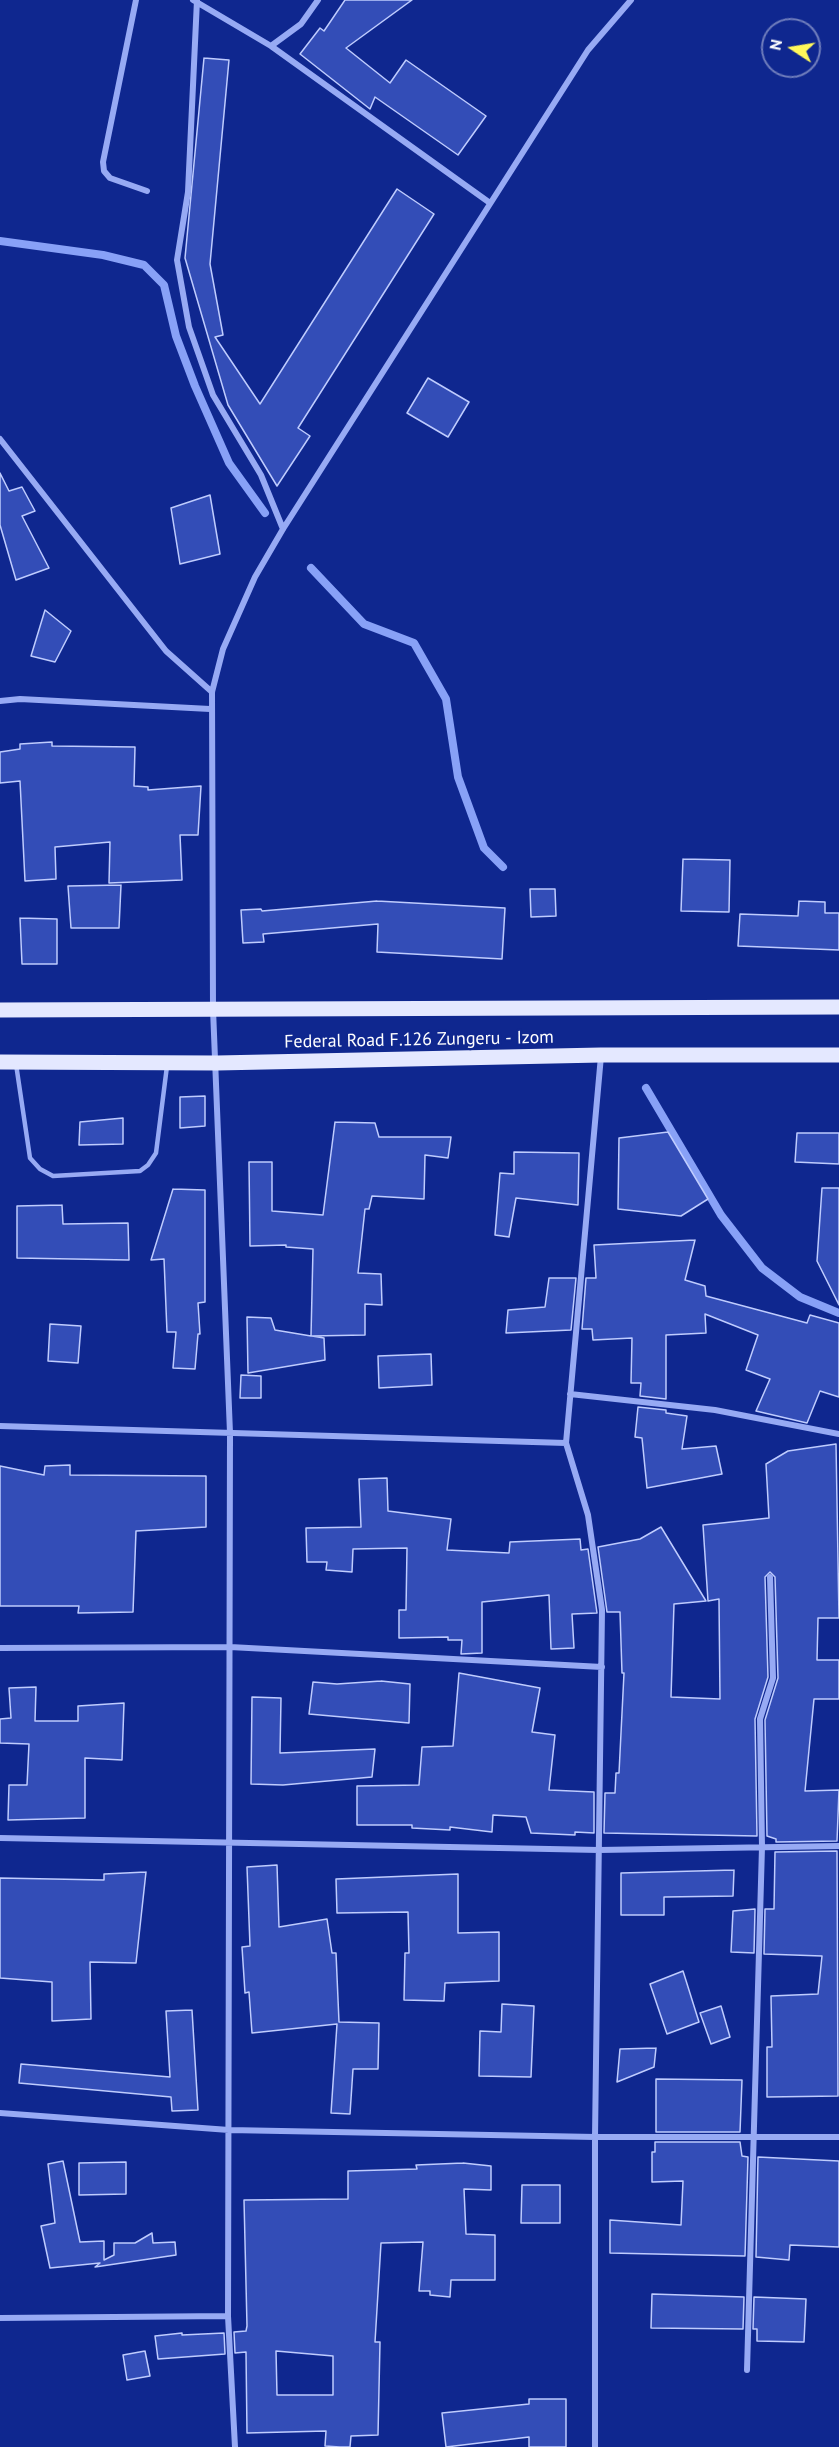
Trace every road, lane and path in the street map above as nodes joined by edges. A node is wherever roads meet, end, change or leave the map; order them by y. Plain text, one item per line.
1 (136, 0) edge
2 (318, 0) edge
3 (631, 0) edge
4 (195, 1) edge
5 (271, 46) junction
6 (147, 191) dead end
7 (490, 203) junction
8 (0, 439) edge
9 (283, 529) junction
10 (212, 692) junction
11 (0, 701) edge
12 (210, 708) junction
13 (839, 1008) edge
14 (213, 1009) junction
15 (0, 1010) edge
16 (601, 1055) junction
17 (839, 1055) edge
18 (8, 1062) edge
19 (167, 1063) junction
20 (217, 1063) junction
21 (570, 1394) junction
22 (0, 1426) edge
23 (230, 1433) junction
24 (839, 1434) edge
25 (566, 1443) junction
26 (770, 1577) dead end
27 (230, 1647) junction
28 (0, 1648) edge
29 (602, 1667) junction
30 (0, 1838) edge
31 (230, 1841) junction
32 (839, 1846) edge
33 (762, 1847) junction
34 (599, 1850) junction
35 (0, 2113) edge
36 (229, 2130) junction
37 (754, 2136) junction
38 (595, 2137) junction
39 (839, 2137) edge
40 (228, 2316) junction
41 (0, 2318) edge
42 (747, 2370) dead end
43 (235, 2447) edge
44 (595, 2447) edge

1 - 6 street
2 - 5 street
3 - 7 street
4 - 5 street
4 - 9 street
5 - 7 street
7 - 9 street
8 - 10 street
9 - 10 street
10 - 12 street
11 - 12 street
12 - 14 street
13 - 14 main road, Federal Road F.126 Zungeru - Izom
14 - 15 main road, Federal Road F.126 Zungeru - Izom
14 - 20 street
16 - 17 main road, Federal Road F.126 Zungeru - Izom
16 - 20 main road, Federal Road F.126 Zungeru - Izom
16 - 21 street
18 - 19 main road, Federal Road F.126 Zungeru - Izom
18 - 19 lane
19 - 20 main road, Federal Road F.126 Zungeru - Izom
20 - 23 street
21 - 24 street
21 - 25 street
22 - 23 street
23 - 25 street
23 - 27 street
25 - 29 street
26 - 33 street
27 - 28 street
27 - 29 street
27 - 31 street
29 - 34 street
30 - 31 street
31 - 34 street
31 - 36 street
32 - 33 street
33 - 34 street
33 - 37 street
34 - 38 street
35 - 36 street
36 - 38 street
36 - 40 street
37 - 38 street
37 - 39 street
37 - 42 street
38 - 44 street
40 - 41 street
40 - 43 street

